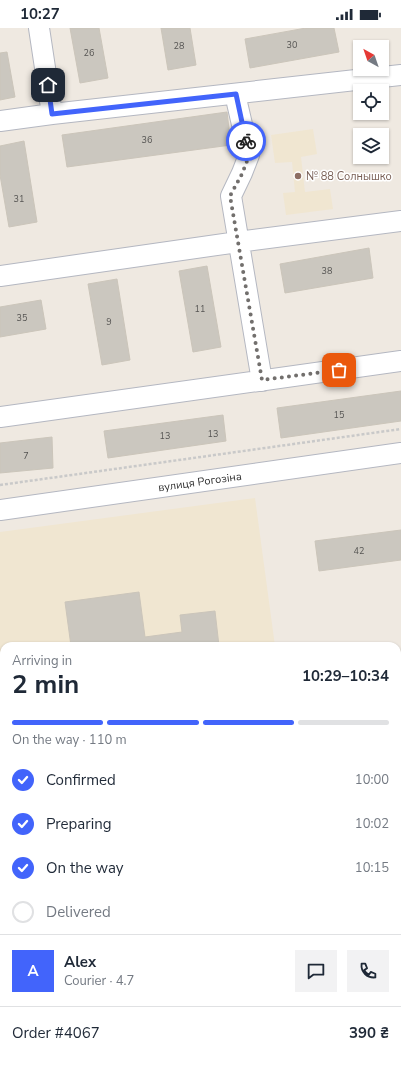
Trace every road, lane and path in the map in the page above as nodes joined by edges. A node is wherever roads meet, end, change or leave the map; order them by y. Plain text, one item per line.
1 (39, 28) edge
2 (401, 75) edge
3 (236, 94) junction
4 (52, 114) junction
5 (0, 121) edge
6 (401, 221) edge
7 (238, 242) junction
8 (0, 276) edge
9 (401, 361) edge
10 (262, 380) junction
11 (0, 417) edge
12 (401, 429) edge
13 (401, 453) edge
14 (0, 485) edge
15 (0, 510) edge

1 - 4 street
2 - 3 street
3 - 4 street
3 - 7 street
4 - 5 street
6 - 7 street
7 - 8 street
7 - 10 street
9 - 10 street
10 - 11 street
12 - 14 path
13 - 15 street, вулиця Рогозіна

